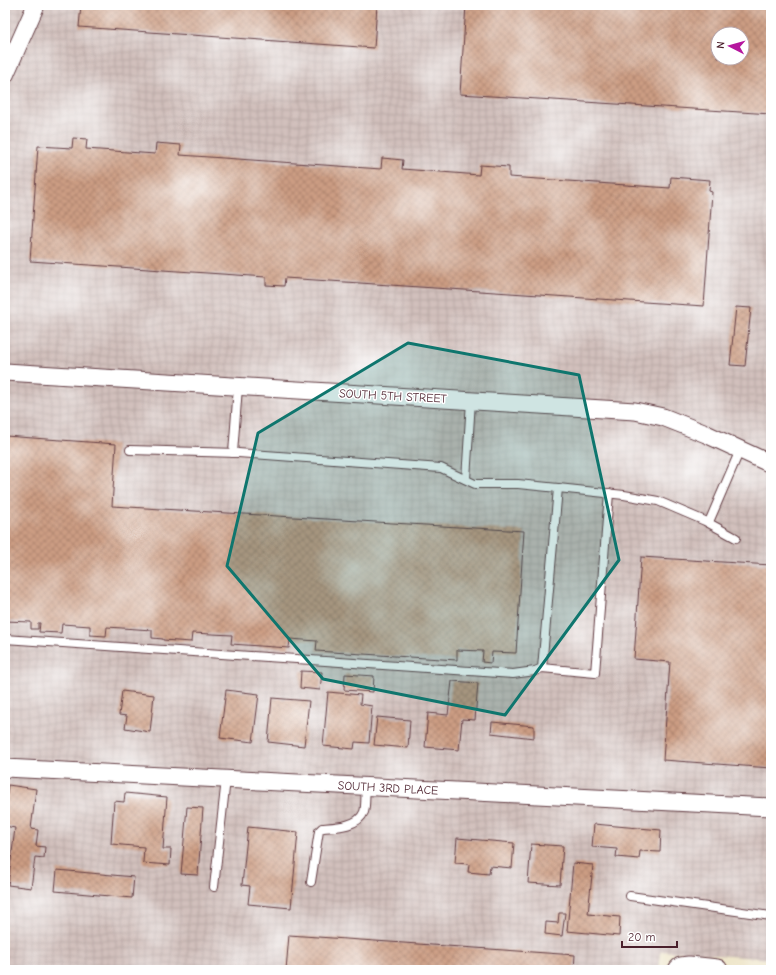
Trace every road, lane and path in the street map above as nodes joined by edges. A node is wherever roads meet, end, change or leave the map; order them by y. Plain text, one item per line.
1 (36, 5) edge
2 (10, 50) edge
3 (5, 75) edge
4 (5, 372) edge
5 (238, 387) junction
6 (471, 401) junction
7 (130, 450) dead end
8 (740, 450) junction
9 (233, 453) junction
10 (771, 464) edge
11 (466, 479) junction
12 (558, 488) junction
13 (609, 493) junction
14 (709, 522) junction
15 (736, 538) dead end
16 (5, 639) edge
17 (542, 668) junction
18 (5, 768) edge
19 (226, 779) junction
20 (366, 786) junction
21 (771, 807) edge
22 (312, 882) dead end
23 (214, 887) dead end
24 (630, 896) dead end
25 (771, 916) edge
26 (679, 970) edge
27 (717, 970) edge

1 - 2 street
2 - 3 street
4 - 5 street, SOUTH 5TH STREET
5 - 6 street, SOUTH 5TH STREET
5 - 9 lane
6 - 8 street, SOUTH 5TH STREET
6 - 11 lane
7 - 9 lane
8 - 10 street, SOUTH 5TH STREET
8 - 14 lane
9 - 11 lane
11 - 12 lane
12 - 13 lane
12 - 17 lane
13 - 14 lane
13 - 17 lane
14 - 15 lane
16 - 17 lane
18 - 19 street, SOUTH 3RD PLACE
19 - 20 street, SOUTH 3RD PLACE
19 - 23 lane
20 - 21 street, SOUTH 3RD PLACE
20 - 22 lane
24 - 25 lane
26 - 27 street

